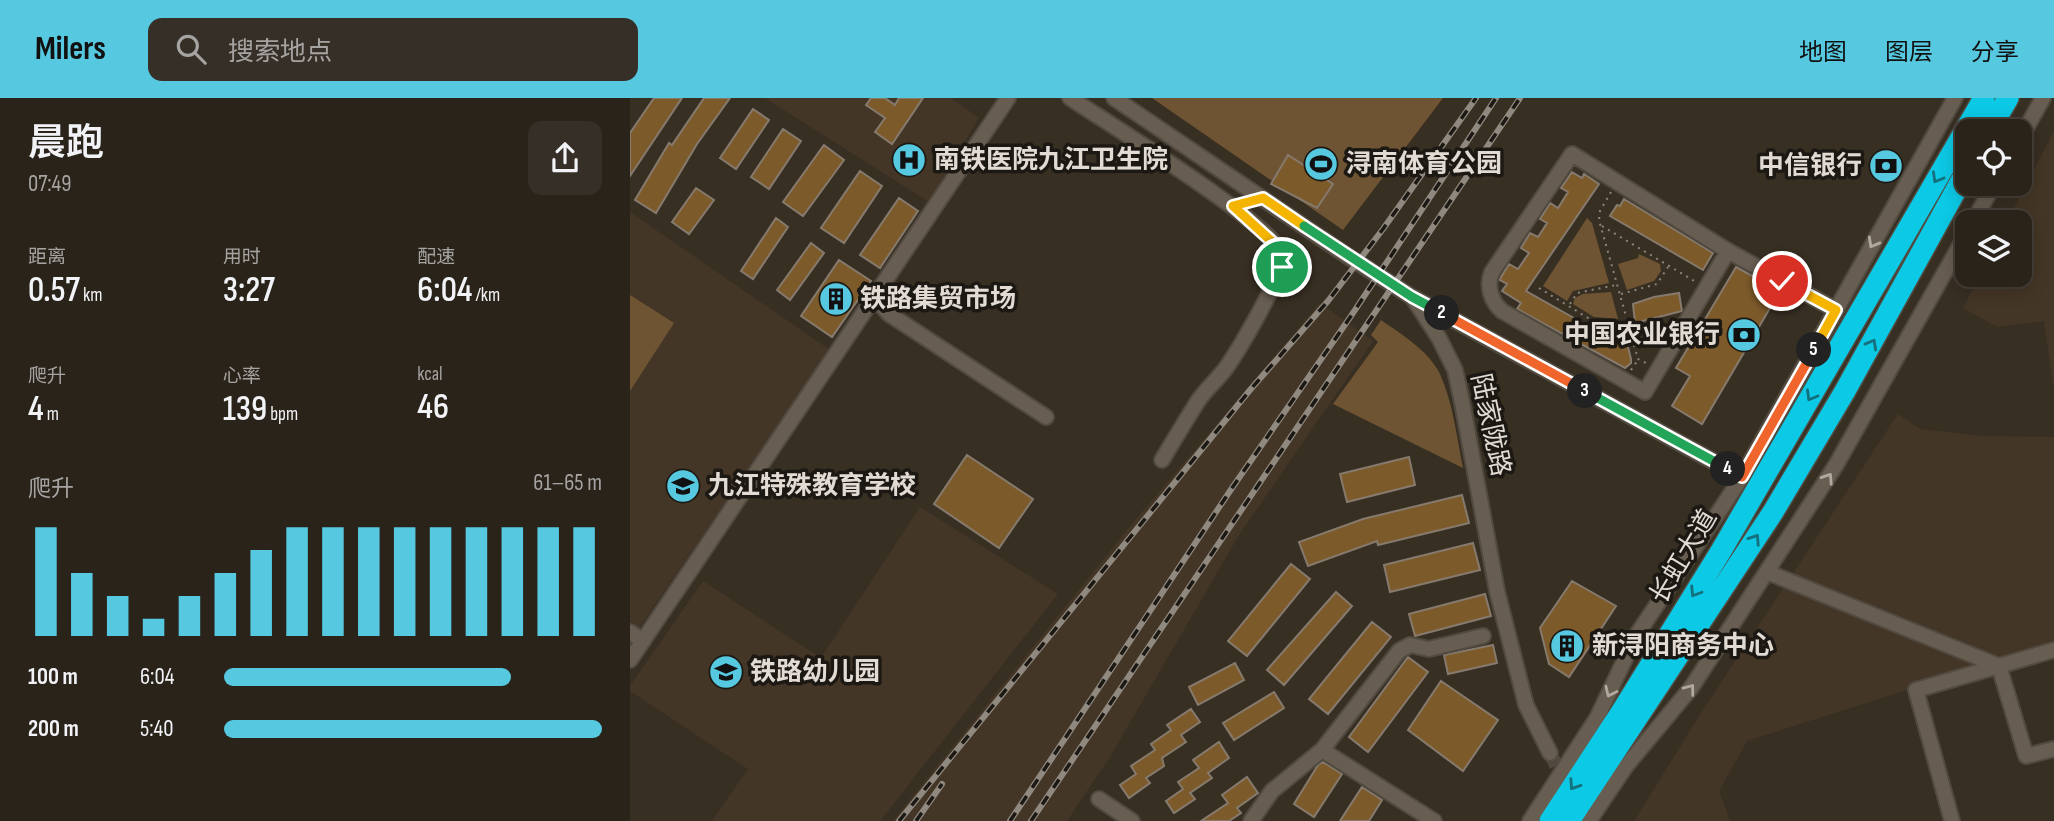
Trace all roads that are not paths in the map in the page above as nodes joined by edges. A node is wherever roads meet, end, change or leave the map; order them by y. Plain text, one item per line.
1 (1008, 98) edge
2 (1070, 98) edge
3 (1114, 98) edge
4 (1955, 98) edge
5 (1983, 98) edge
6 (2008, 98) edge
7 (2043, 98) edge
8 (1996, 119) edge
9 (2031, 119) edge
10 (1955, 192) edge
11 (1263, 198) junction
12 (1233, 206) junction
13 (1728, 251) junction
14 (1955, 254) edge
15 (1412, 297) junction
16 (875, 298) junction
17 (1836, 310) junction
18 (1046, 417) dead end
19 (1162, 460) dead end
20 (1742, 477) junction
21 (1767, 572) junction
22 (630, 632) edge
23 (1483, 636) dead end
24 (643, 641) junction
25 (2054, 650) edge
26 (630, 660) edge
27 (1999, 666) junction
28 (2054, 749) edge
29 (1322, 750) junction
30 (1550, 753) tunnel mouth
31 (1099, 799) dead end
32 (1132, 821) edge
33 (1251, 821) edge
34 (1434, 821) edge
35 (1530, 821) edge
36 (1550, 821) edge
37 (1569, 821) edge
38 (1590, 821) edge
39 (1952, 821) edge

1 - 16 street
2 - 12 street
3 - 11 street, 陆家陇路
4 -> 17 street
5 -> 36 highway, 长虹大道
6 - 8 highway
7 - 9 street
37 -> 10 highway, 长虹大道
11 - 12 street
11 - 15 street, 陆家陇路
12 - 19 street
13 - 13 street
13 - 17 street
21 -> 14 street
15 - 20 street
15 - 30 street, 陆家陇路
16 - 18 street
16 - 24 street
17 - 20 street
20 -> 35 street
21 - 27 street
38 -> 21 street
22 - 24 street
23 - 29 street
24 - 26 street
25 - 27 street
27 - 28 street
27 - 39 street
29 - 33 street
29 - 34 street
31 - 32 street

